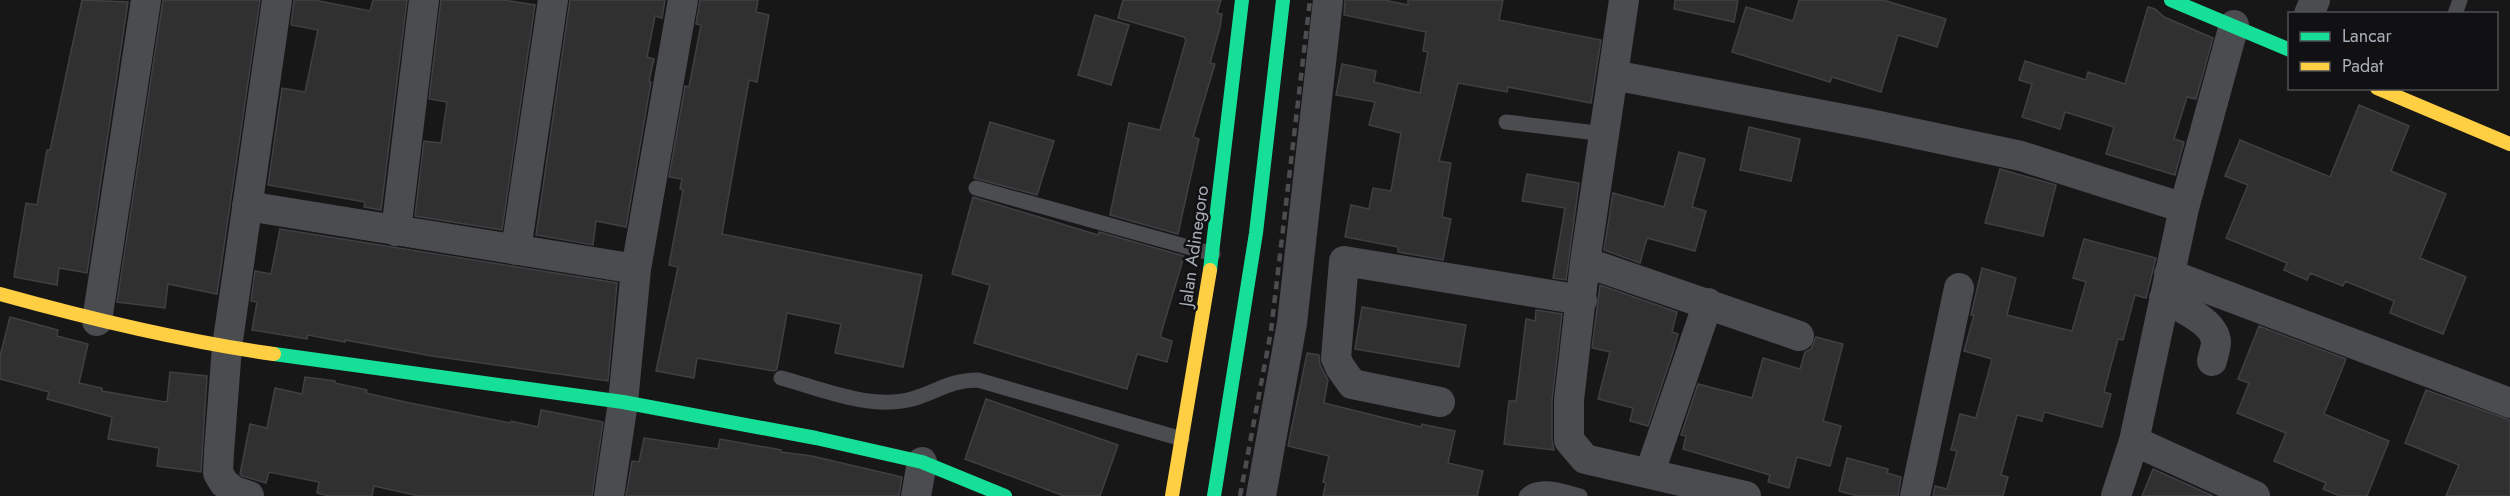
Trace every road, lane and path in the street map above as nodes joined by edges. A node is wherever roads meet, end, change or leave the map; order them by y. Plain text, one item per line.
1 (146, 0) edge
2 (277, 0) edge
3 (424, 0) edge
4 (553, 0) edge
5 (683, 0) edge
6 (1242, 0) edge
7 (1283, 0) edge
8 (1328, 0) edge
9 (1624, 0) edge
10 (2171, 0) edge
11 (2234, 25) junction
12 (2288, 50) edge
13 (1613, 75) junction
14 (2381, 90) edge
15 (2420, 90) edge
16 (2414, 105) junction
17 (1506, 122) dead end
18 (1605, 134) junction
19 (2510, 144) edge
20 (976, 188) dead end
21 (247, 206) junction
22 (2184, 208) junction
23 (396, 231) junction
24 (516, 250) junction
25 (1213, 254) junction
26 (1585, 262) junction
27 (636, 269) junction
28 (2166, 286) junction
29 (1959, 288) dead end
30 (0, 294) edge
31 (1582, 300) junction
32 (1708, 303) junction
33 (97, 321) junction
34 (1799, 336) dead end
35 (227, 346) junction
36 (2212, 361) dead end
37 (781, 378) dead end
38 (623, 402) junction
39 (1440, 402) dead end
40 (2510, 403) edge
41 (1182, 439) junction
42 (2134, 441) junction
43 (922, 462) junction
44 (1650, 472) junction
45 (249, 496) edge
46 (609, 496) edge
47 (916, 496) edge
48 (1005, 496) edge
49 (1172, 496) edge
50 (1214, 496) edge
51 (1261, 496) edge
52 (1526, 496) edge
53 (1581, 496) edge
54 (1746, 496) edge
55 (1915, 496) edge
56 (2116, 496) edge
57 (2255, 496) edge

1 - 33 street
2 - 21 street
3 - 23 street
4 - 24 street
5 - 27 street
6 - 25 main road, Jalan Adinegoro
7 - 50 main road
8 - 51 street
9 - 13 street
10 - 11 main road
11 - 12 main road
11 - 22 street
13 - 18 street
13 - 22 street
14 - 16 main road
15 - 16 lane
16 - 19 main road
17 - 18 lane
18 - 26 street
20 - 25 lane
21 - 23 street
21 - 35 street
22 - 28 street
23 - 24 street
24 - 27 street
25 - 41 main road, Jalan Adinegoro
26 - 31 street
26 - 32 street
27 - 38 street
28 - 36 street
28 - 40 street
28 - 42 street
29 - 55 street
30 - 33 main road
31 - 39 street
31 - 44 street
32 - 34 street
32 - 44 street
33 - 35 main road
35 - 38 main road
35 - 45 street
37 - 41 lane
38 - 43 main road
38 - 46 street
41 - 49 main road, Jalan Adinegoro
42 - 56 street
42 - 57 street
43 - 47 street
43 - 48 main road
44 - 54 street
52 - 53 lane

